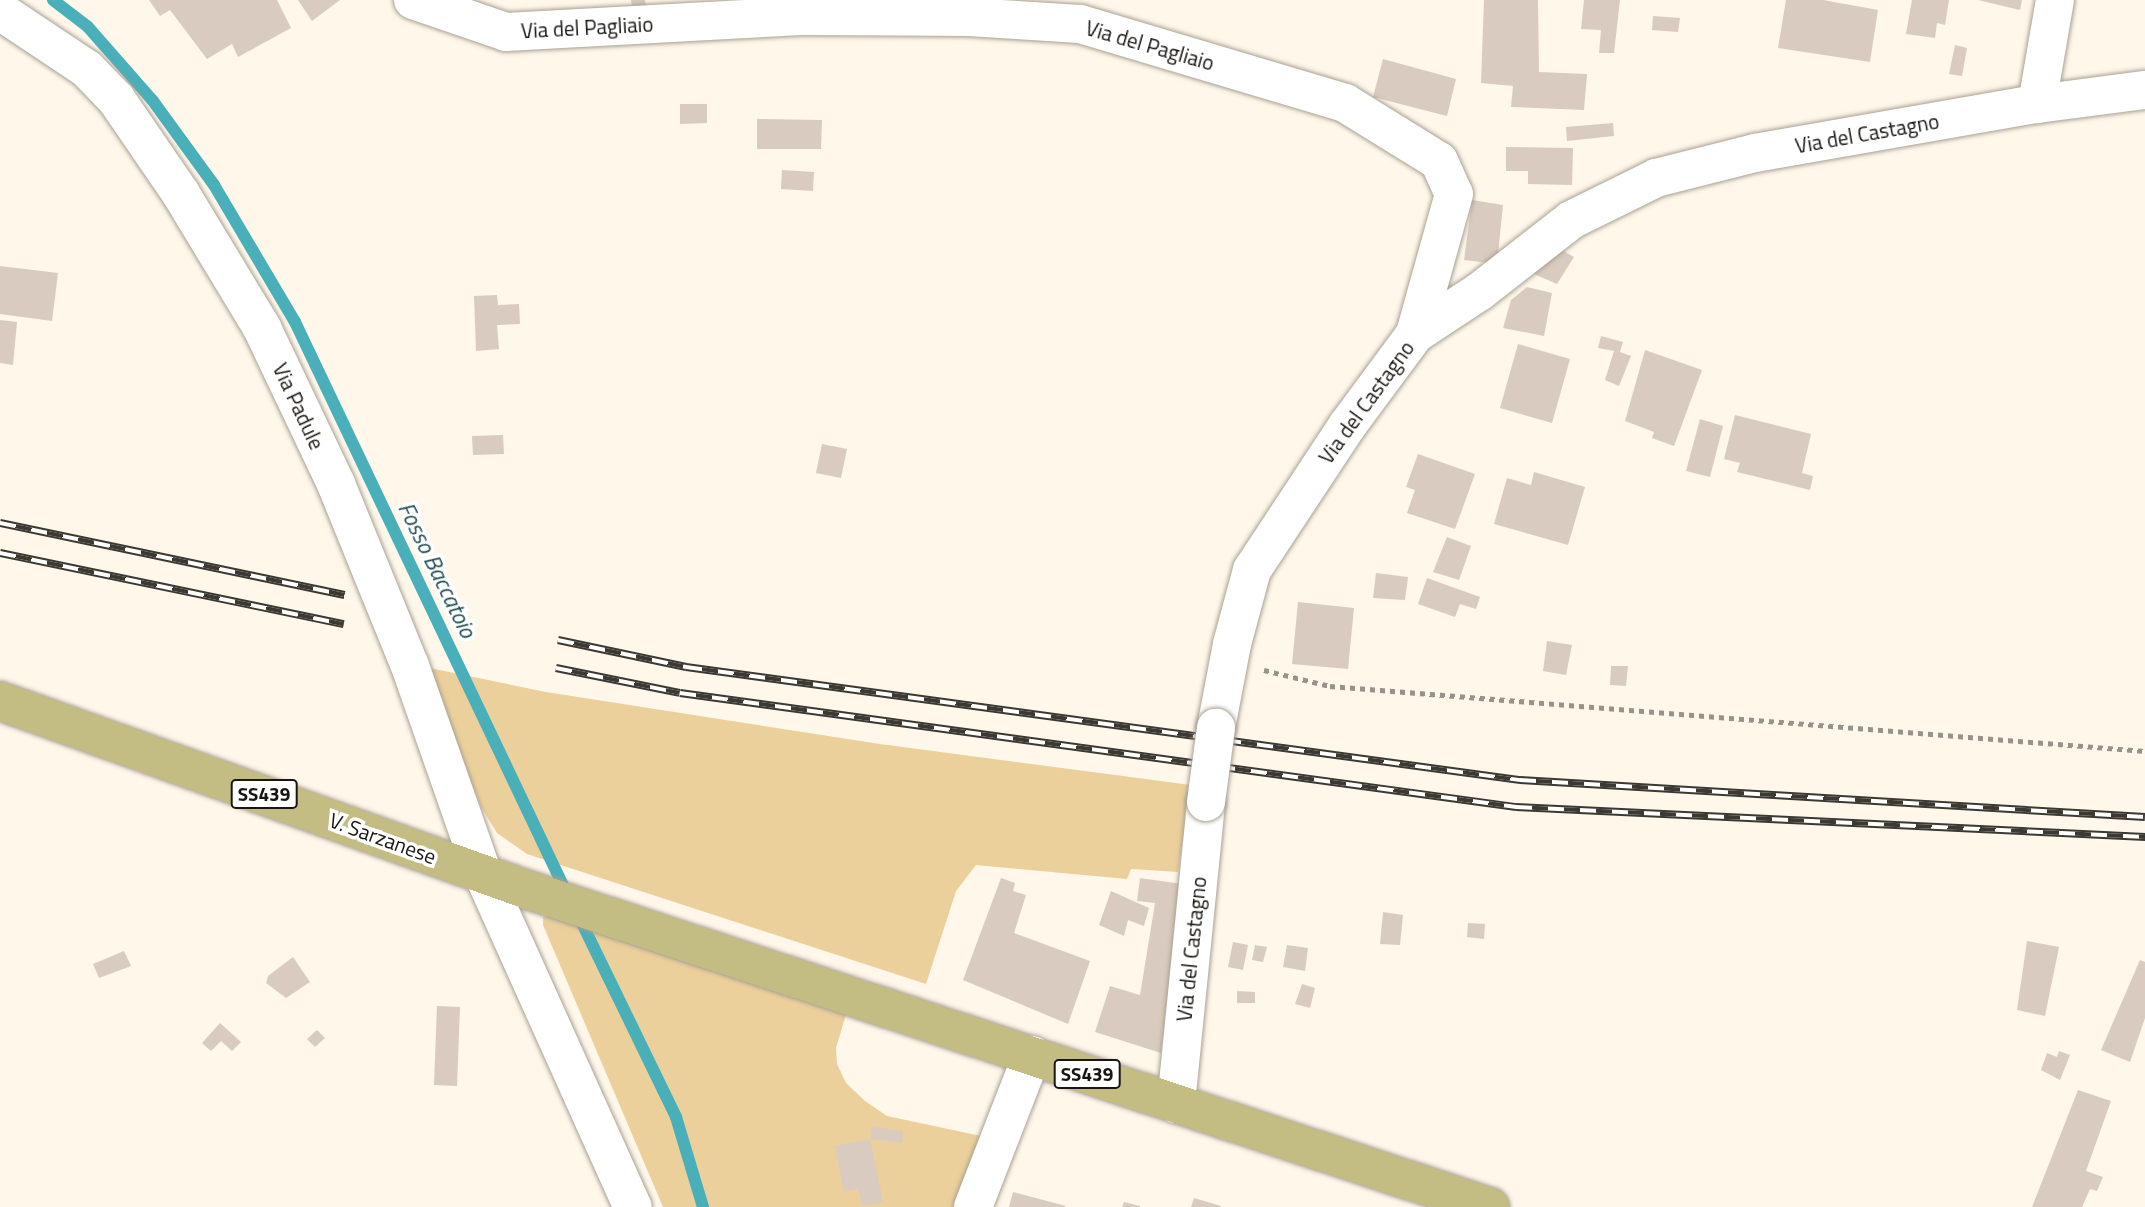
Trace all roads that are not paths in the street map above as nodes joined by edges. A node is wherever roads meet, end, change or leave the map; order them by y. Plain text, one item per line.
1 (413, 0) edge
2 (2055, 0) edge
3 (0, 11) edge
4 (1082, 12) edge
5 (41, 38) junction
6 (0, 41) edge
7 (2145, 90) edge
8 (2037, 104) junction
9 (1415, 334) junction
10 (0, 701) edge
11 (483, 874) junction
12 (1032, 1055) junction
13 (1176, 1104) junction
14 (633, 1207) edge
15 (973, 1207) edge
16 (1490, 1207) edge

1 - 4 street, Via del Pagliaio
2 - 8 street
3 - 5 street, Via Padule
4 - 9 street, Via del Pagliaio
5 - 6 street
5 - 11 street, Via Padule
7 - 8 street, Via del Castagno
8 - 9 street, Via del Castagno
9 - 13 street, Via del Castagno, bridge
10 - 11 main road, V. Sarzanese / SS439
11 - 12 main road, V. Sarzanese / SS439
11 - 14 street, Via Padule
12 - 13 main road, SS439
12 - 15 street
13 - 16 main road, SS439

